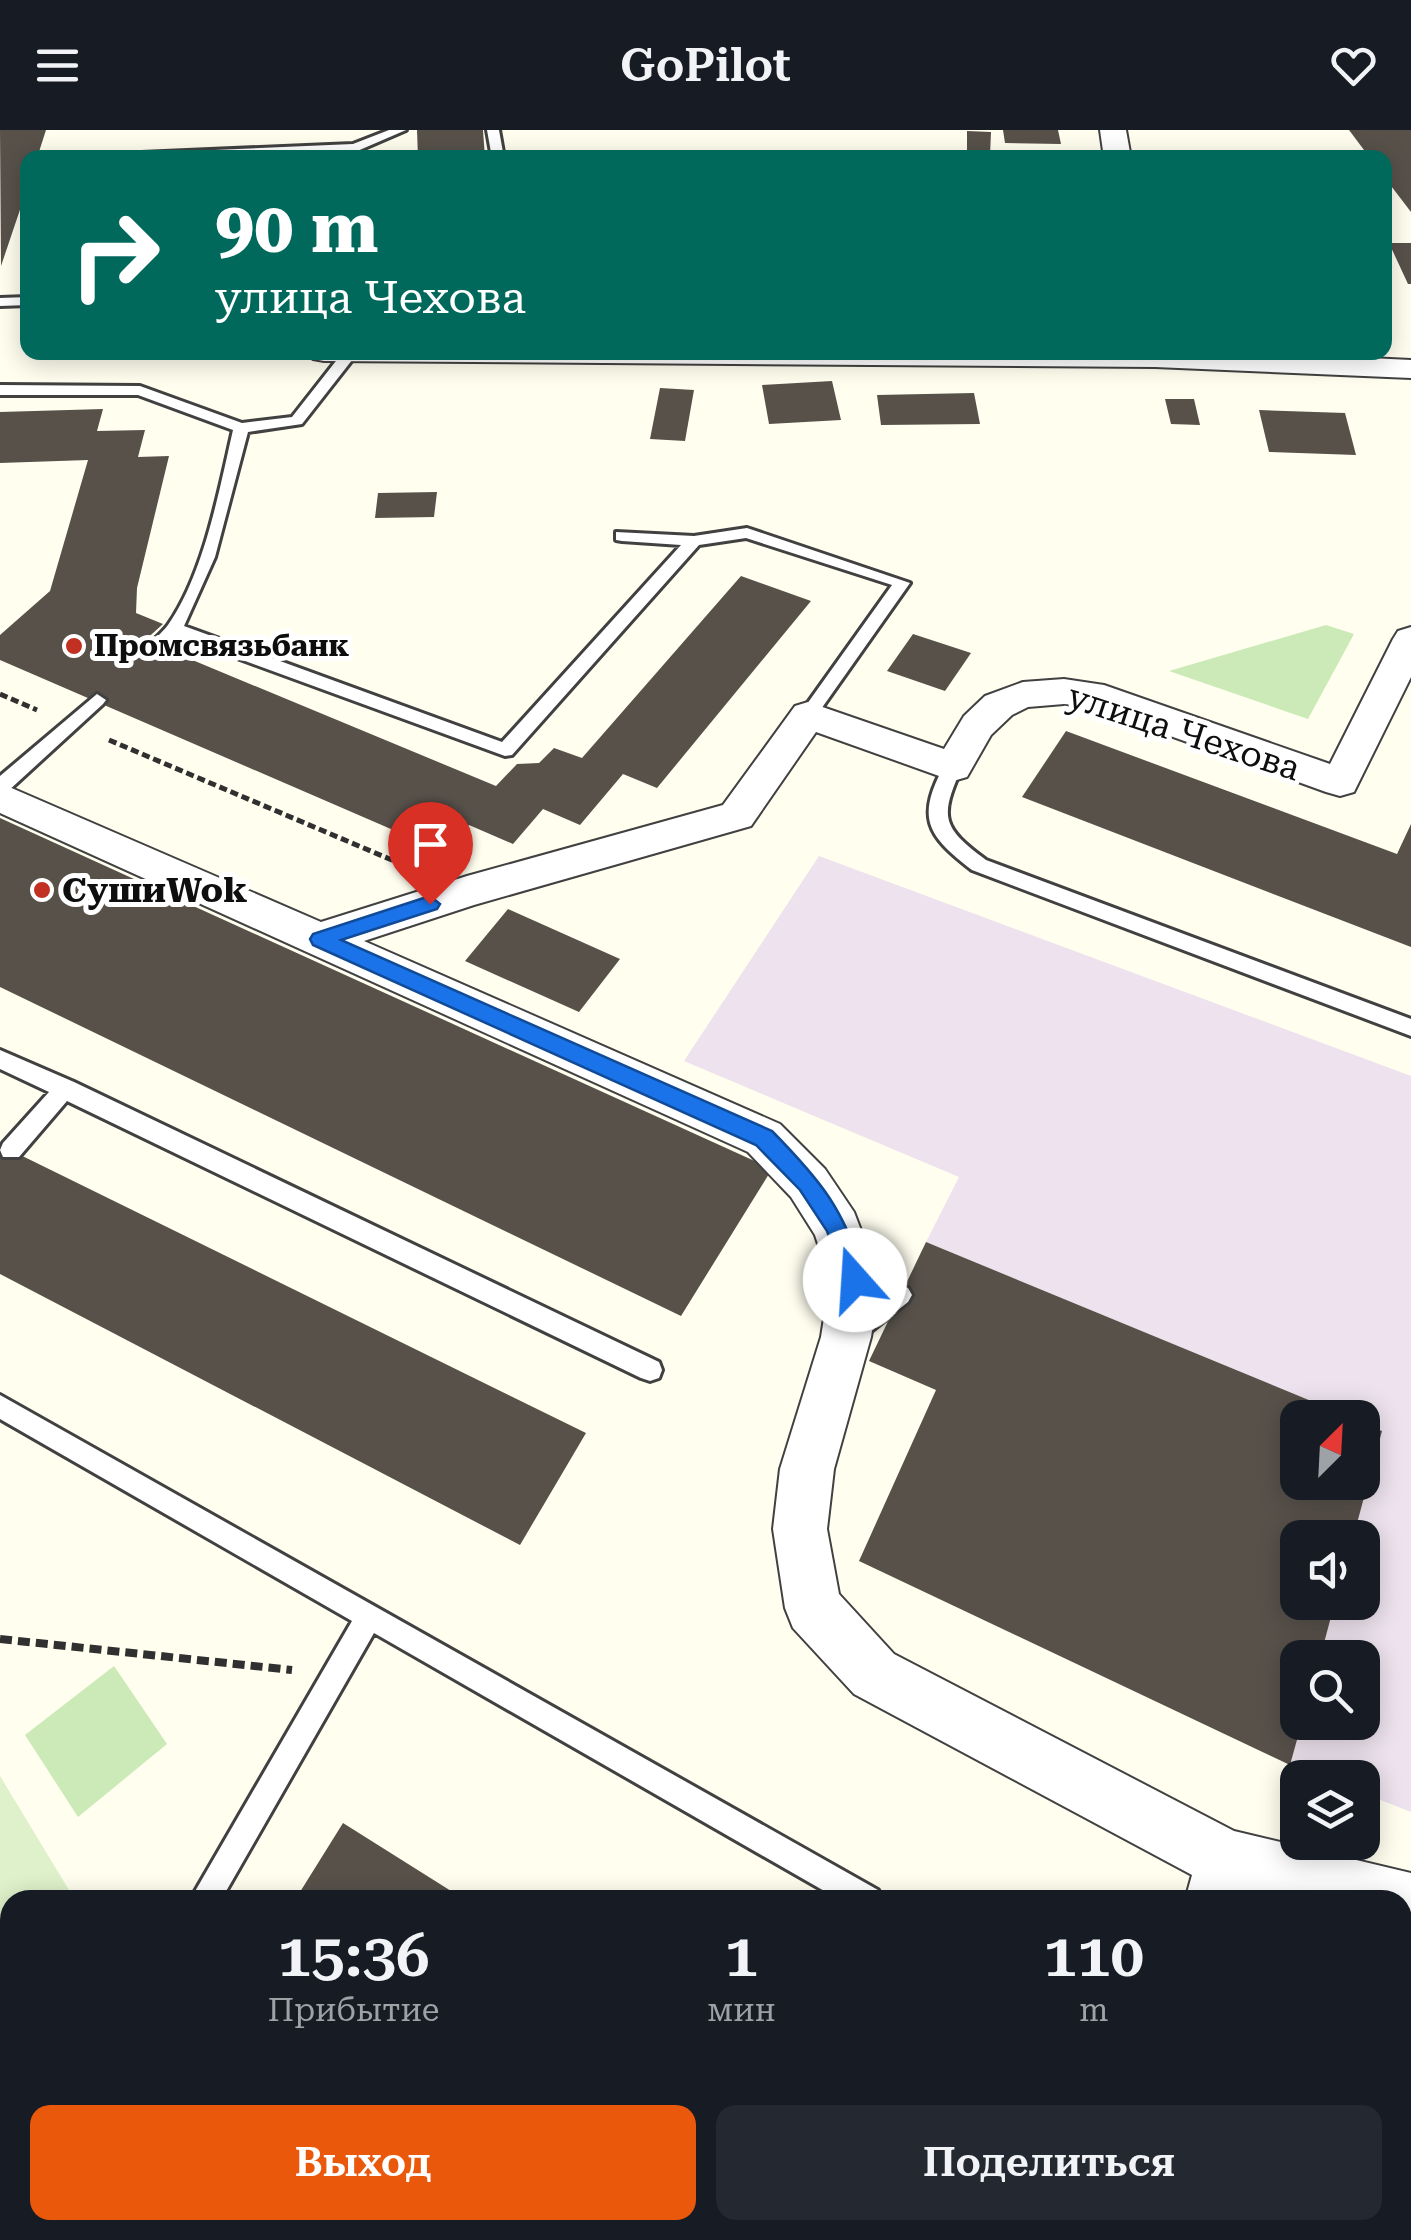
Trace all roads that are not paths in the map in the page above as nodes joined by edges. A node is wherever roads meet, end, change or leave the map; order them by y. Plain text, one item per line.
1 (400, 130) edge
2 (308, 150) edge
3 (333, 360) edge
4 (1246, 360) edge
5 (1411, 369) edge
6 (0, 390) edge
7 (241, 428) junction
8 (622, 536) dead end
9 (694, 541) junction
10 (174, 629) junction
11 (1411, 639) edge
12 (155, 648) dead end
13 (96, 700) dead end
14 (808, 716) junction
15 (953, 767) junction
16 (0, 786) edge
17 (0, 797) edge
18 (320, 939) junction
19 (1411, 1028) edge
20 (0, 1059) edge
21 (66, 1088) junction
22 (12, 1150) dead end
23 (650, 1370) dead end
24 (0, 1406) edge
25 (370, 1616) junction
26 (1221, 1880) edge
27 (211, 1890) edge
28 (850, 1890) edge
29 (1312, 1890) edge

1 - 2 lane
3 - 7 lane
4 - 5 street
6 - 7 lane
7 - 10 lane
8 - 9 lane
9 - 10 lane
9 - 14 lane
10 - 12 lane
11 - 15 street, улица Чехова
13 - 16 lane
14 - 15 street
14 - 18 street
15 - 19 lane
17 - 18 street
18 - 26 street
20 - 21 lane
21 - 22 lane
21 - 23 lane
24 - 25 lane
25 - 27 lane
25 - 28 lane
26 - 29 street

